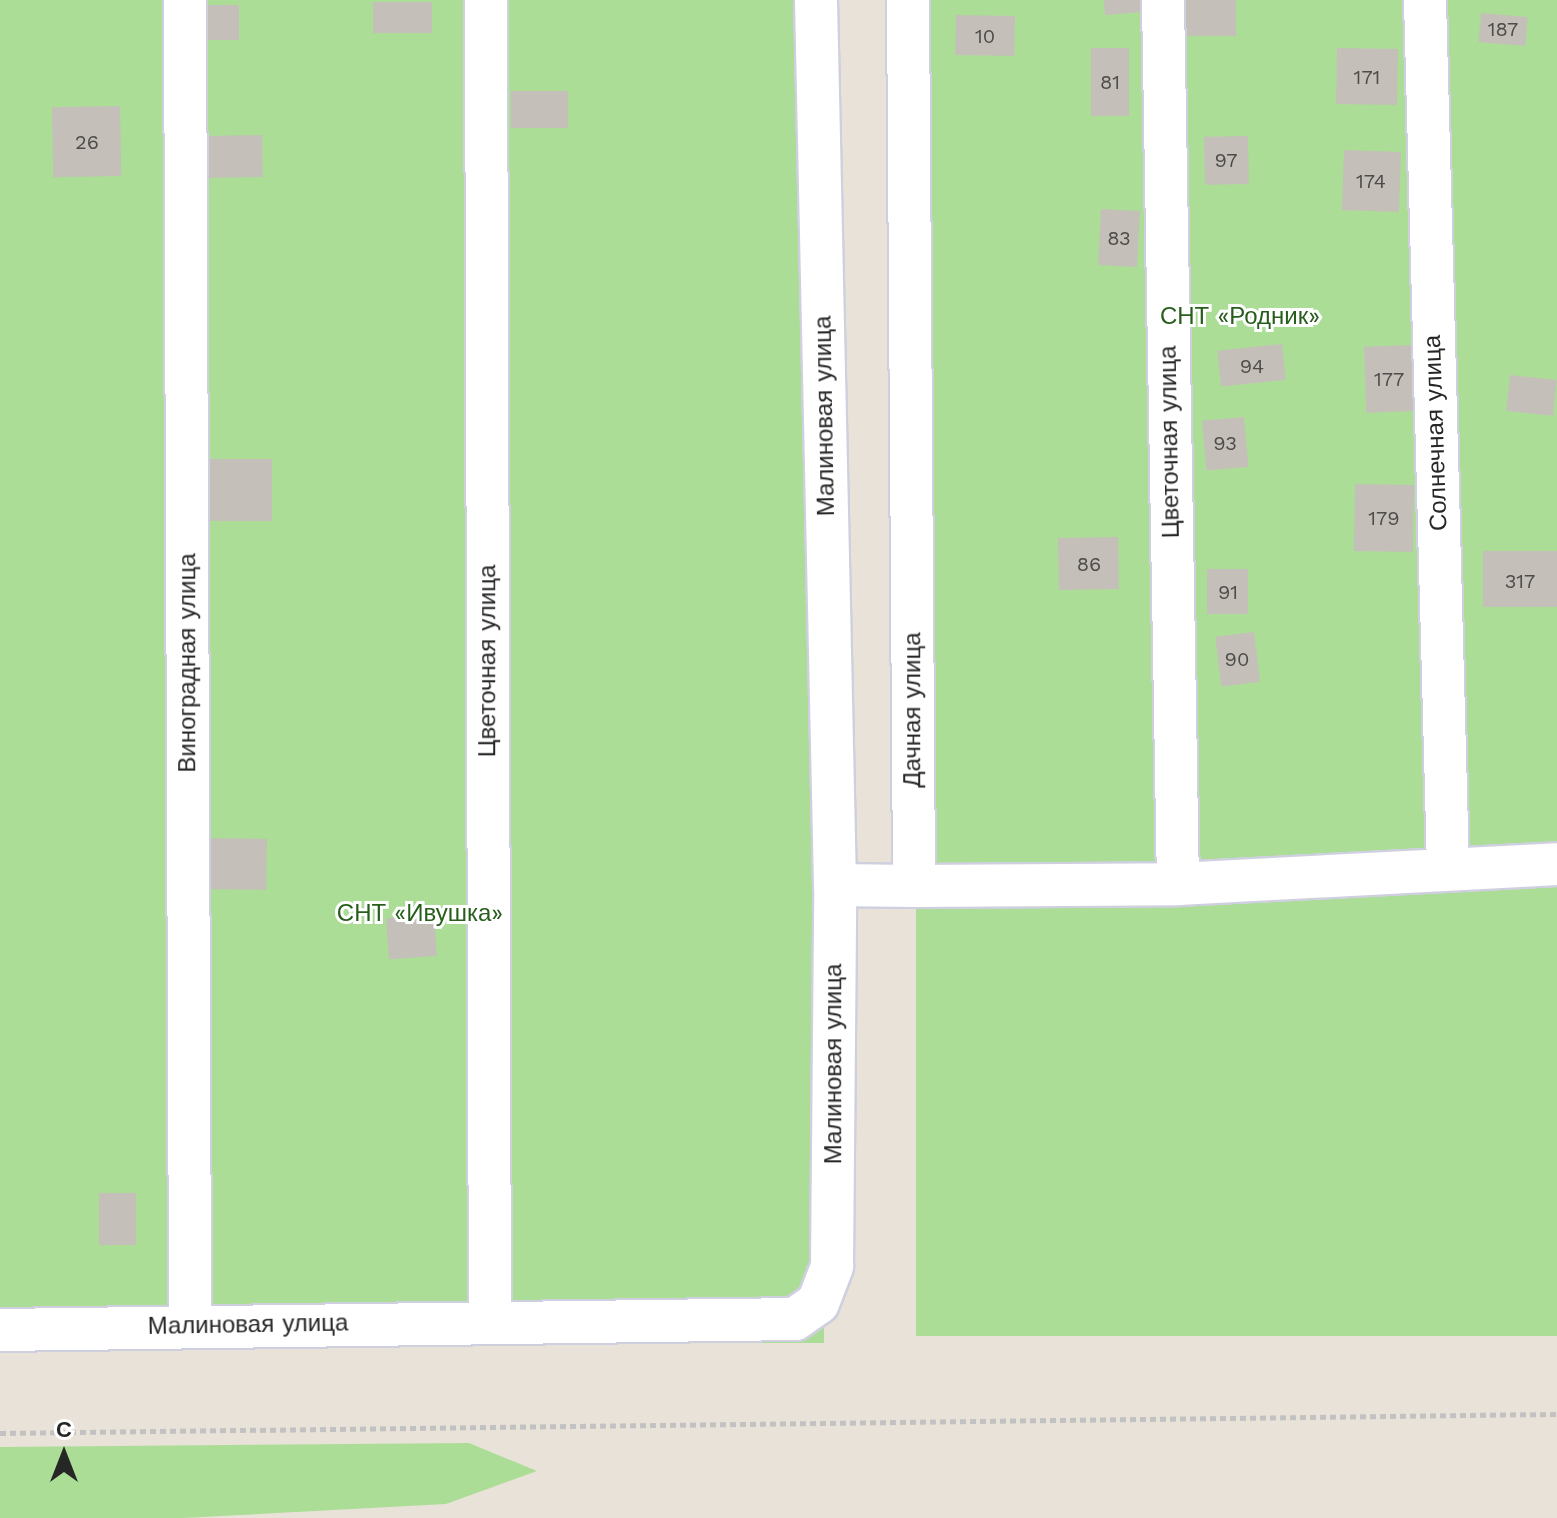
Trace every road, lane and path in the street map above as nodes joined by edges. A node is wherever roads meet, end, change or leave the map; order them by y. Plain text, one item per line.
1 (185, 0) edge
2 (486, 0) edge
3 (816, 0) edge
4 (908, 0) edge
5 (1163, 0) edge
6 (1425, 0) edge
7 (1557, 864) edge
8 (1448, 865) junction
9 (1178, 884) junction
10 (835, 885) junction
11 (914, 886) junction
12 (490, 1321) junction
13 (190, 1327) junction
14 (0, 1330) edge
15 (1557, 1414) edge
16 (0, 1433) edge

1 - 13 street, Виноградная улица
2 - 12 street, Цветочная улица
3 - 10 street, Малиновая улица
4 - 11 street, Дачная улица
5 - 9 street, Цветочная улица
6 - 8 street, Солнечная улица
7 - 8 street
8 - 9 street
9 - 11 street
10 - 11 street
10 - 12 street, Малиновая улица
12 - 13 street, Малиновая улица
13 - 14 street, Малиновая улица
15 - 16 path

